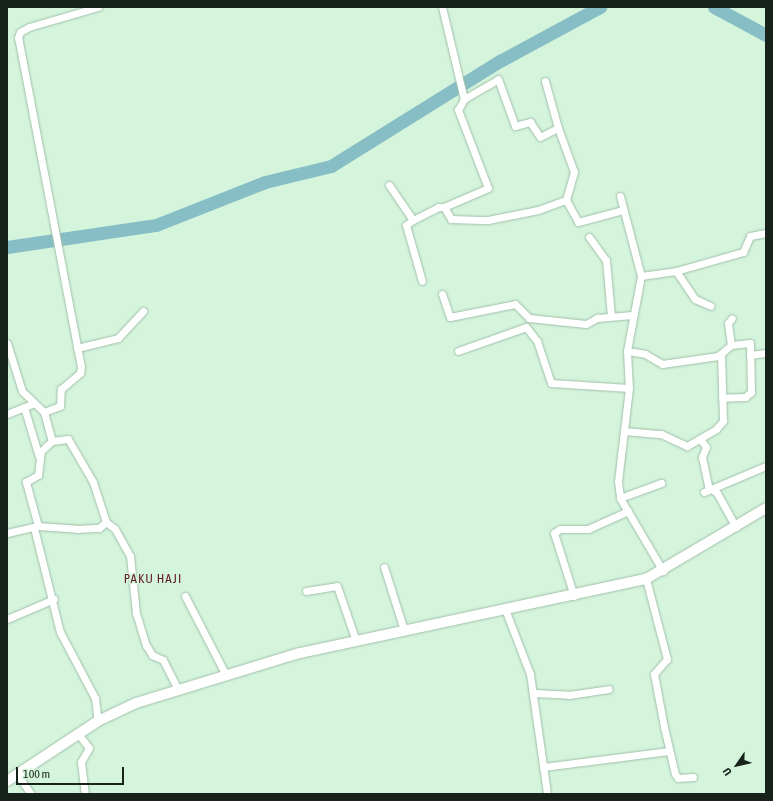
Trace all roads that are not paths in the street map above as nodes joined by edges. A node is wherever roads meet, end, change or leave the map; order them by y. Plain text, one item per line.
1 (98, 7) edge
2 (442, 7) edge
3 (545, 81) dead end
4 (463, 97) junction
5 (558, 128) junction
6 (388, 185) dead end
7 (620, 196) dead end
8 (566, 200) junction
9 (444, 207) junction
10 (624, 210) junction
11 (414, 220) junction
12 (766, 233) edge
13 (589, 237) dead end
14 (676, 271) junction
15 (640, 276) junction
16 (422, 281) dead end
17 (442, 294) dead end
18 (711, 306) dead end
19 (143, 311) dead end
20 (632, 315) junction
21 (612, 316) junction
22 (529, 318) junction
23 (732, 318) dead end
24 (531, 331) junction
25 (7, 343) edge
26 (731, 345) junction
27 (77, 348) junction
28 (458, 350) dead end
29 (627, 351) junction
30 (766, 353) edge
31 (721, 355) junction
32 (750, 355) junction
33 (628, 388) junction
34 (722, 398) junction
35 (34, 403) junction
36 (24, 407) junction
37 (44, 412) junction
38 (7, 414) edge
39 (624, 431) junction
40 (700, 439) junction
41 (52, 441) junction
42 (39, 456) junction
43 (766, 466) edge
44 (661, 483) dead end
45 (708, 490) junction
46 (620, 498) junction
47 (766, 508) edge
48 (628, 511) junction
49 (106, 522) junction
50 (36, 527) junction
51 (736, 527) junction
52 (7, 533) edge
53 (384, 567) dead end
54 (663, 571) junction
55 (646, 579) junction
56 (306, 591) dead end
57 (185, 596) dead end
58 (574, 596) junction
59 (54, 599) junction
60 (505, 609) junction
61 (7, 619) edge
62 (404, 630) junction
63 (356, 641) junction
64 (226, 675) junction
65 (178, 689) junction
66 (609, 689) dead end
67 (534, 693) junction
68 (98, 721) junction
69 (78, 735) junction
70 (669, 750) junction
71 (543, 767) junction
72 (17, 774) junction
73 (693, 777) dead end
74 (7, 780) edge
75 (31, 794) edge
76 (85, 794) edge
77 (547, 794) edge

1 - 27 street
2 - 4 street
3 - 5 street
4 - 5 street
4 - 9 street
5 - 8 street
6 - 11 street
7 - 10 street
8 - 9 street
8 - 10 street
9 - 11 street
10 - 15 street
11 - 16 street
12 - 14 street
13 - 21 street
14 - 15 street
14 - 18 street
15 - 20 street
17 - 22 street
19 - 27 street
20 - 21 street
20 - 29 street
21 - 22 street
22 - 24 street
23 - 26 street
24 - 28 street
24 - 33 street
25 - 35 street
26 - 31 street
26 - 32 street
27 - 37 street
29 - 31 street
29 - 33 street
30 - 32 street
31 - 34 street
32 - 34 street
33 - 39 street
34 - 40 street
35 - 36 street
35 - 37 street
36 - 38 street
36 - 42 street
37 - 41 street
39 - 40 street
39 - 46 street
40 - 45 street
41 - 42 street
41 - 49 street
42 - 50 street
43 - 45 street
44 - 46 street
45 - 51 street
46 - 48 street
47 - 51 street
48 - 54 street
48 - 58 street
49 - 50 street
49 - 65 street
50 - 52 street
50 - 59 street
51 - 54 street
53 - 62 street
54 - 55 street
55 - 58 street
55 - 70 street
56 - 63 street
57 - 64 street
58 - 60 street
59 - 61 street
59 - 68 street
60 - 62 street
60 - 67 street
62 - 63 street
63 - 64 street
64 - 65 street
65 - 68 street
66 - 67 street
67 - 71 street
68 - 69 street
69 - 72 street
69 - 76 street
70 - 71 street
70 - 73 street
71 - 77 street
72 - 74 street
72 - 75 street

